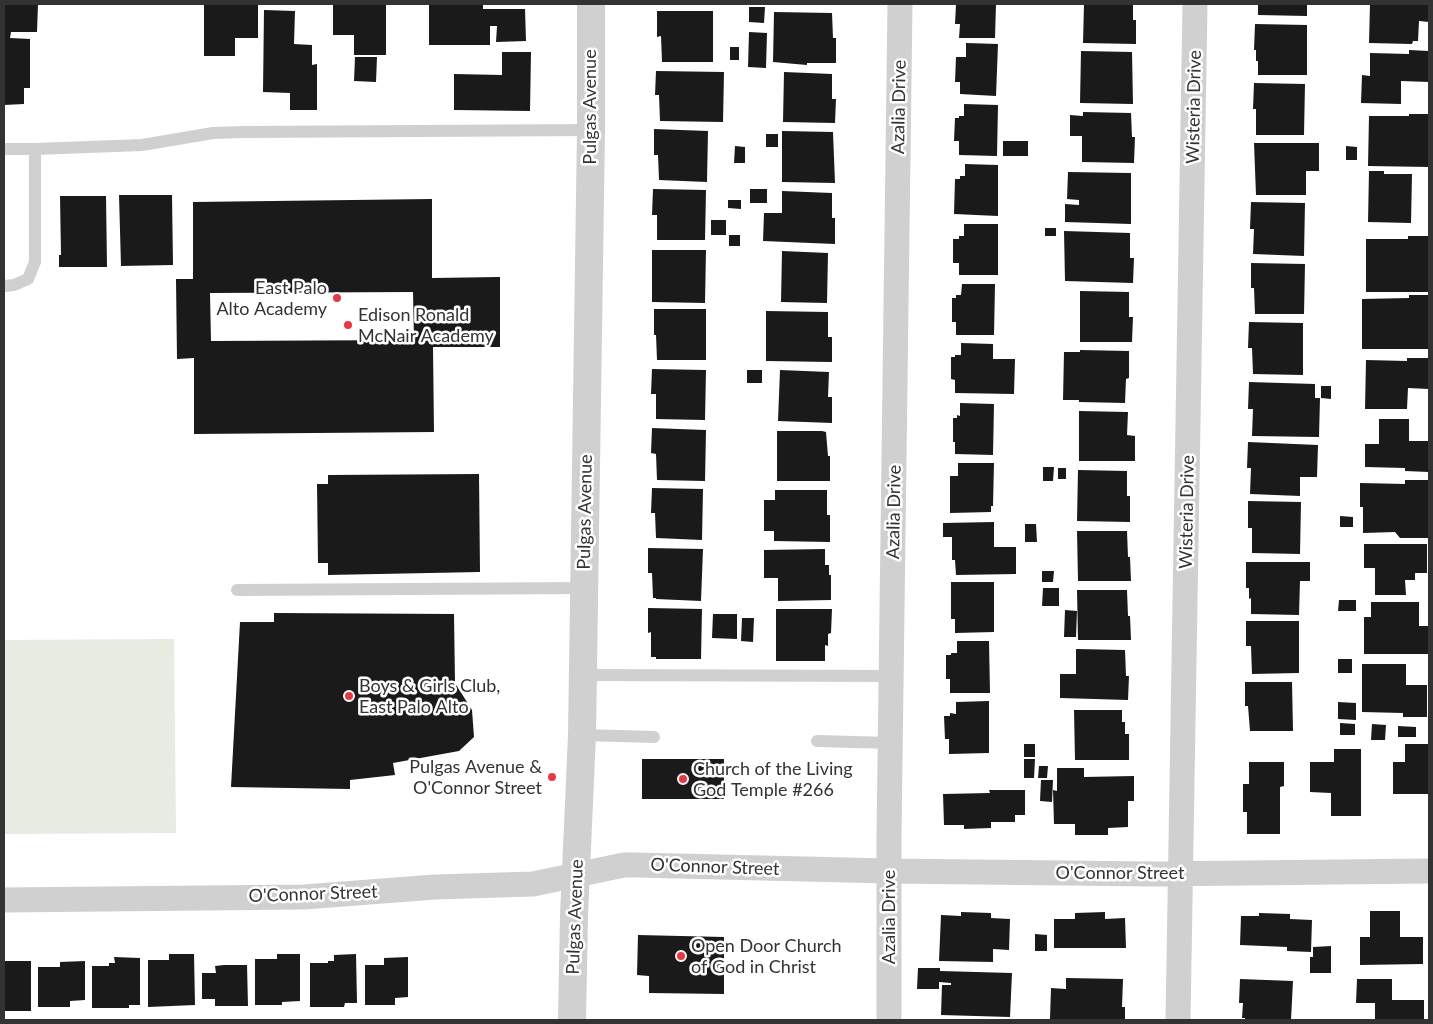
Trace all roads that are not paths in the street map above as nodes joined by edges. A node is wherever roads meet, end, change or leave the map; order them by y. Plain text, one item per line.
1 (590, 4) edge
2 (900, 4) edge
3 (1195, 4) edge
4 (591, 130) junction
5 (4, 149) edge
6 (35, 150) junction
7 (4, 286) edge
8 (584, 588) junction
9 (236, 590) dead end
10 (583, 675) junction
11 (891, 676) junction
12 (582, 735) junction
13 (654, 737) dead end
14 (817, 741) dead end
15 (891, 744) junction
16 (889, 871) junction
17 (1429, 871) edge
18 (1180, 874) junction
19 (576, 876) junction
20 (4, 900) edge
21 (572, 1020) edge
22 (888, 1020) edge
23 (1178, 1020) edge

1 - 4 street, Pulgas Avenue
2 - 11 street, Azalia Drive
3 - 18 street, Wisteria Drive
4 - 6 lane
4 - 8 street, Pulgas Avenue
5 - 6 lane
6 - 7 lane
8 - 9 lane
8 - 10 street, Pulgas Avenue
10 - 11 lane
10 - 12 street, Pulgas Avenue
11 - 15 street, Azalia Drive
12 - 13 lane
12 - 19 street, Pulgas Avenue
14 - 15 lane
15 - 16 street, Azalia Drive
16 - 18 street, O'Connor Street
16 - 19 street, O'Connor Street
16 - 22 street, Azalia Drive
17 - 18 street, O'Connor Street
18 - 23 street, Wisteria Drive
19 - 20 street, O'Connor Street
19 - 21 street, Pulgas Avenue

